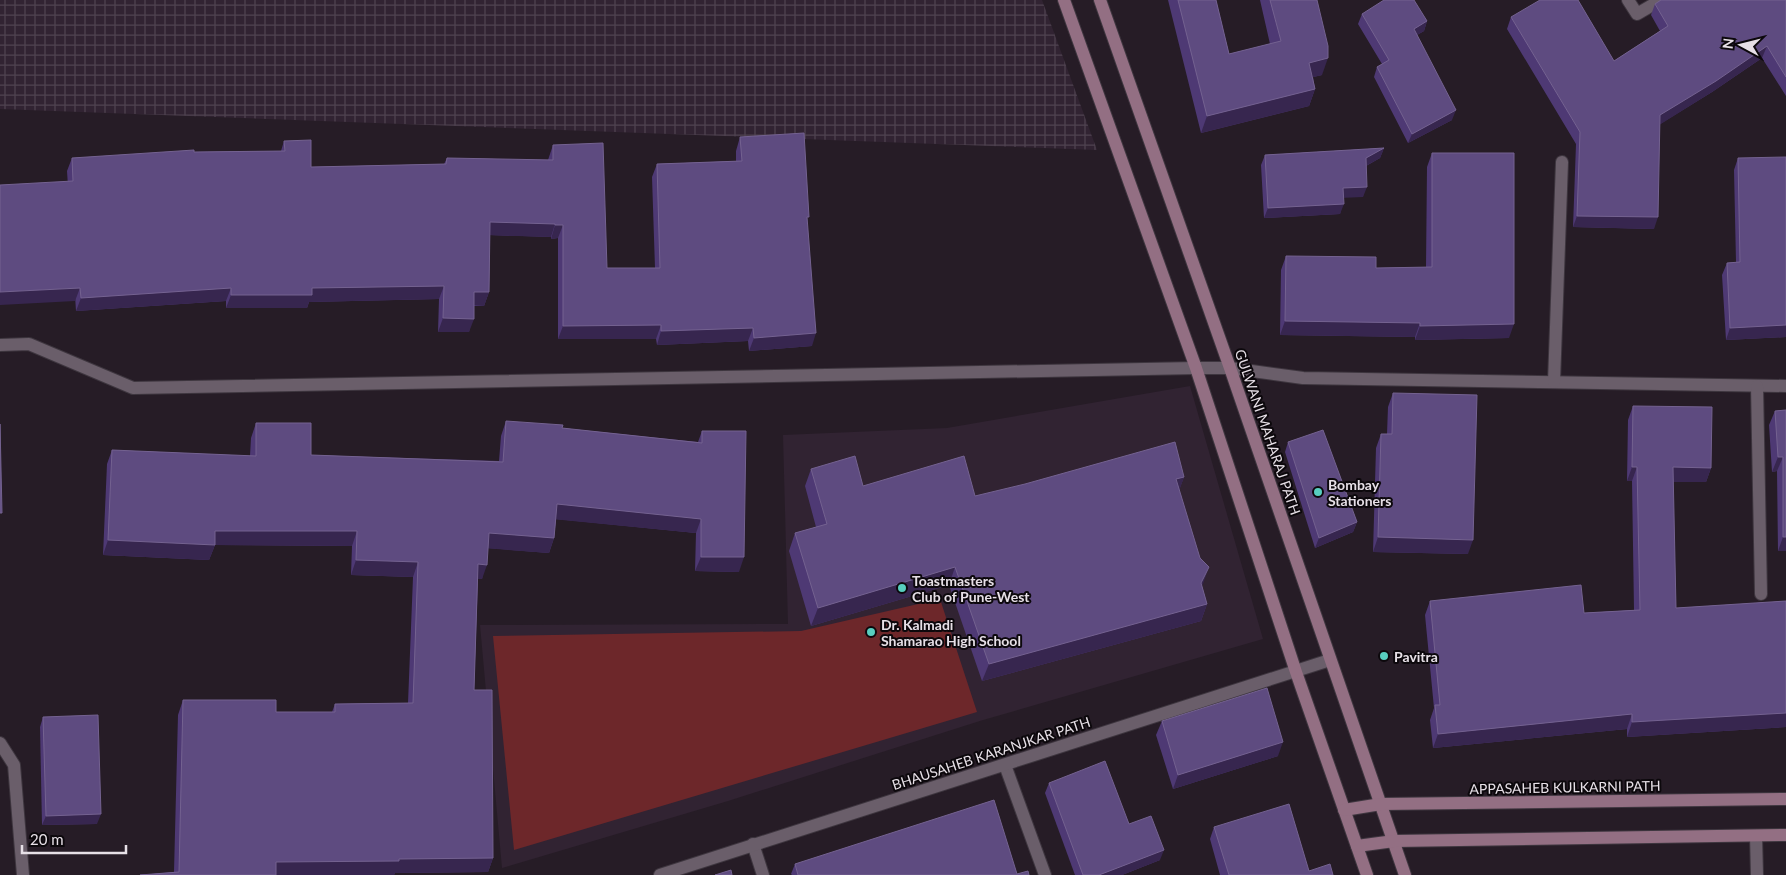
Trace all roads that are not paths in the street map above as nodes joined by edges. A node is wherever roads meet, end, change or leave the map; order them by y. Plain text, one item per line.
1 (1064, 0) edge
2 (1100, 0) edge
3 (1628, 0) edge
4 (1661, 0) edge
5 (1562, 162) dead end
6 (0, 345) edge
7 (1196, 368) junction
8 (1230, 368) junction
9 (1554, 382) junction
10 (1758, 386) junction
11 (1786, 386) edge
12 (1761, 594) dead end
13 (1330, 660) junction
14 (1296, 672) junction
15 (0, 743) edge
16 (1005, 765) junction
17 (1786, 799) edge
18 (1381, 804) junction
19 (1344, 810) junction
20 (1786, 835) edge
21 (1756, 836) junction
22 (1394, 841) junction
23 (753, 844) junction
24 (1357, 846) junction
25 (23, 875) edge
26 (660, 875) edge
27 (764, 875) edge
28 (1045, 875) edge
29 (1367, 875) edge
30 (1405, 875) edge
31 (1758, 875) edge

1 - 7 street
2 - 8 street, GULWANI MAHARAJ PATH
3 - 4 street
5 - 9 street
6 - 7 street
7 - 8 street
7 - 14 street
8 - 9 street
8 - 13 street, GULWANI MAHARAJ PATH
9 - 10 street
10 - 11 street
10 - 12 street
13 - 14 street, BHAUSAHEB KARANJKAR PATH
13 - 18 street, GULWANI MAHARAJ PATH
14 - 16 street, BHAUSAHEB KARANJKAR PATH
14 - 19 street
15 - 25 street
16 - 23 street, BHAUSAHEB KARANJKAR PATH
16 - 28 street
17 - 18 street, APPASAHEB KULKARNI PATH
18 - 19 street, APPASAHEB KULKARNI PATH
18 - 22 street, GULWANI MAHARAJ PATH
19 - 24 street
20 - 21 street
21 - 22 street
21 - 31 street
22 - 24 street
22 - 30 street, GULWANI MAHARAJ PATH
23 - 26 street, BHAUSAHEB KARANJKAR PATH
23 - 27 street
24 - 29 street

